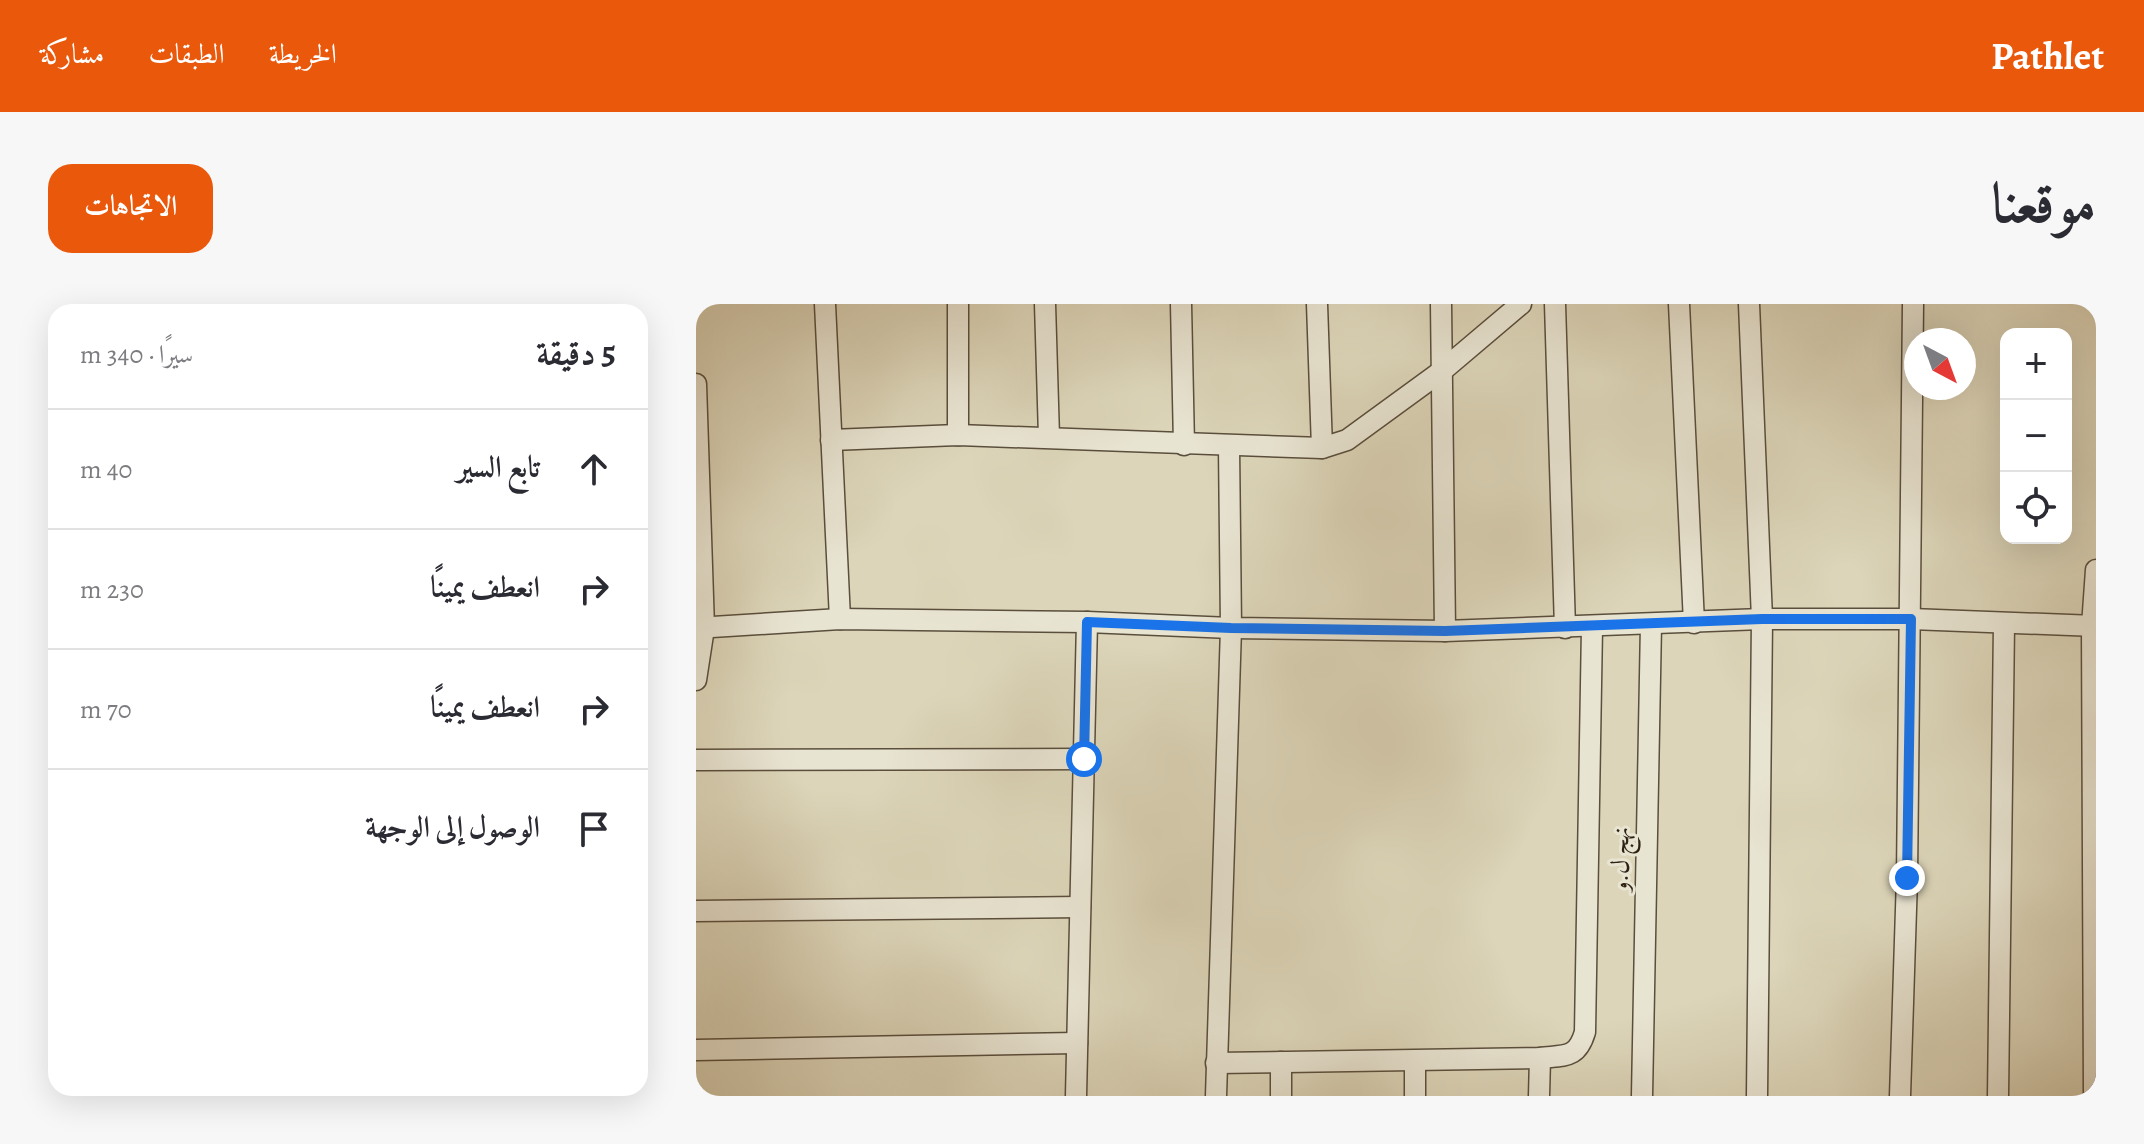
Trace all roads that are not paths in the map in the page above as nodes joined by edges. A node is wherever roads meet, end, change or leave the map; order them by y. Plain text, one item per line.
1 (825, 304) edge
2 (958, 304) edge
3 (1045, 304) edge
4 (1181, 304) edge
5 (1317, 304) edge
6 (1441, 304) edge
7 (1521, 304) edge
8 (1555, 304) edge
9 (1679, 304) edge
10 (1749, 304) edge
11 (1913, 304) edge
12 (1443, 370) junction
13 (696, 384) edge
14 (958, 435) junction
15 (1049, 437) junction
16 (831, 440) junction
17 (1184, 445) junction
18 (1229, 446) junction
19 (1322, 448) junction
20 (2096, 570) edge
21 (840, 619) junction
22 (1762, 619) junction
23 (1911, 619) junction
24 (1087, 622) junction
25 (1694, 623) junction
26 (1651, 624) junction
27 (2004, 624) junction
28 (2094, 626) edge
29 (1592, 627) junction
30 (700, 628) edge
31 (1231, 628) junction
32 (1565, 628) junction
33 (1445, 631) junction
34 (696, 680) edge
35 (1084, 759) junction
36 (696, 760) edge
37 (1080, 907) junction
38 (696, 911) edge
39 (1077, 1043) junction
40 (696, 1050) edge
41 (1540, 1058) junction
42 (1415, 1061) junction
43 (1281, 1062) junction
44 (1216, 1063) junction
45 (1076, 1096) edge
46 (1216, 1096) edge
47 (1281, 1096) edge
48 (1415, 1096) edge
49 (1539, 1096) edge
50 (1642, 1096) edge
51 (1757, 1096) edge
52 (1900, 1096) edge
53 (1998, 1096) edge
54 (2094, 1096) edge

1 - 16 street
2 - 14 street
3 - 15 street
4 - 17 street
5 - 19 street
6 - 12 street
7 - 12 street
8 - 32 street
9 - 25 street
10 - 22 street
11 - 23 street
12 - 19 street
12 - 33 street
13 - 30 street
14 - 15 street
14 - 16 street
15 - 17 street
16 - 21 street
17 - 18 street
18 - 19 street
18 - 31 street
20 - 28 street
21 - 24 street
21 - 30 street
22 - 23 street
22 - 25 street
22 - 51 street
23 - 27 street
23 - 52 street
24 - 31 street
24 - 35 street
25 - 26 street
26 - 29 street
26 - 50 street, نهج ل.و
27 - 28 street
27 - 53 street
28 - 54 street
29 - 32 street
29 - 41 street
30 - 34 street
31 - 33 street
31 - 44 street
32 - 33 street
35 - 36 street
35 - 37 street
37 - 38 street
37 - 39 street
39 - 40 street
39 - 45 street
41 - 42 street
41 - 49 street
42 - 43 street
42 - 48 street
43 - 44 street
43 - 47 street
44 - 46 street

